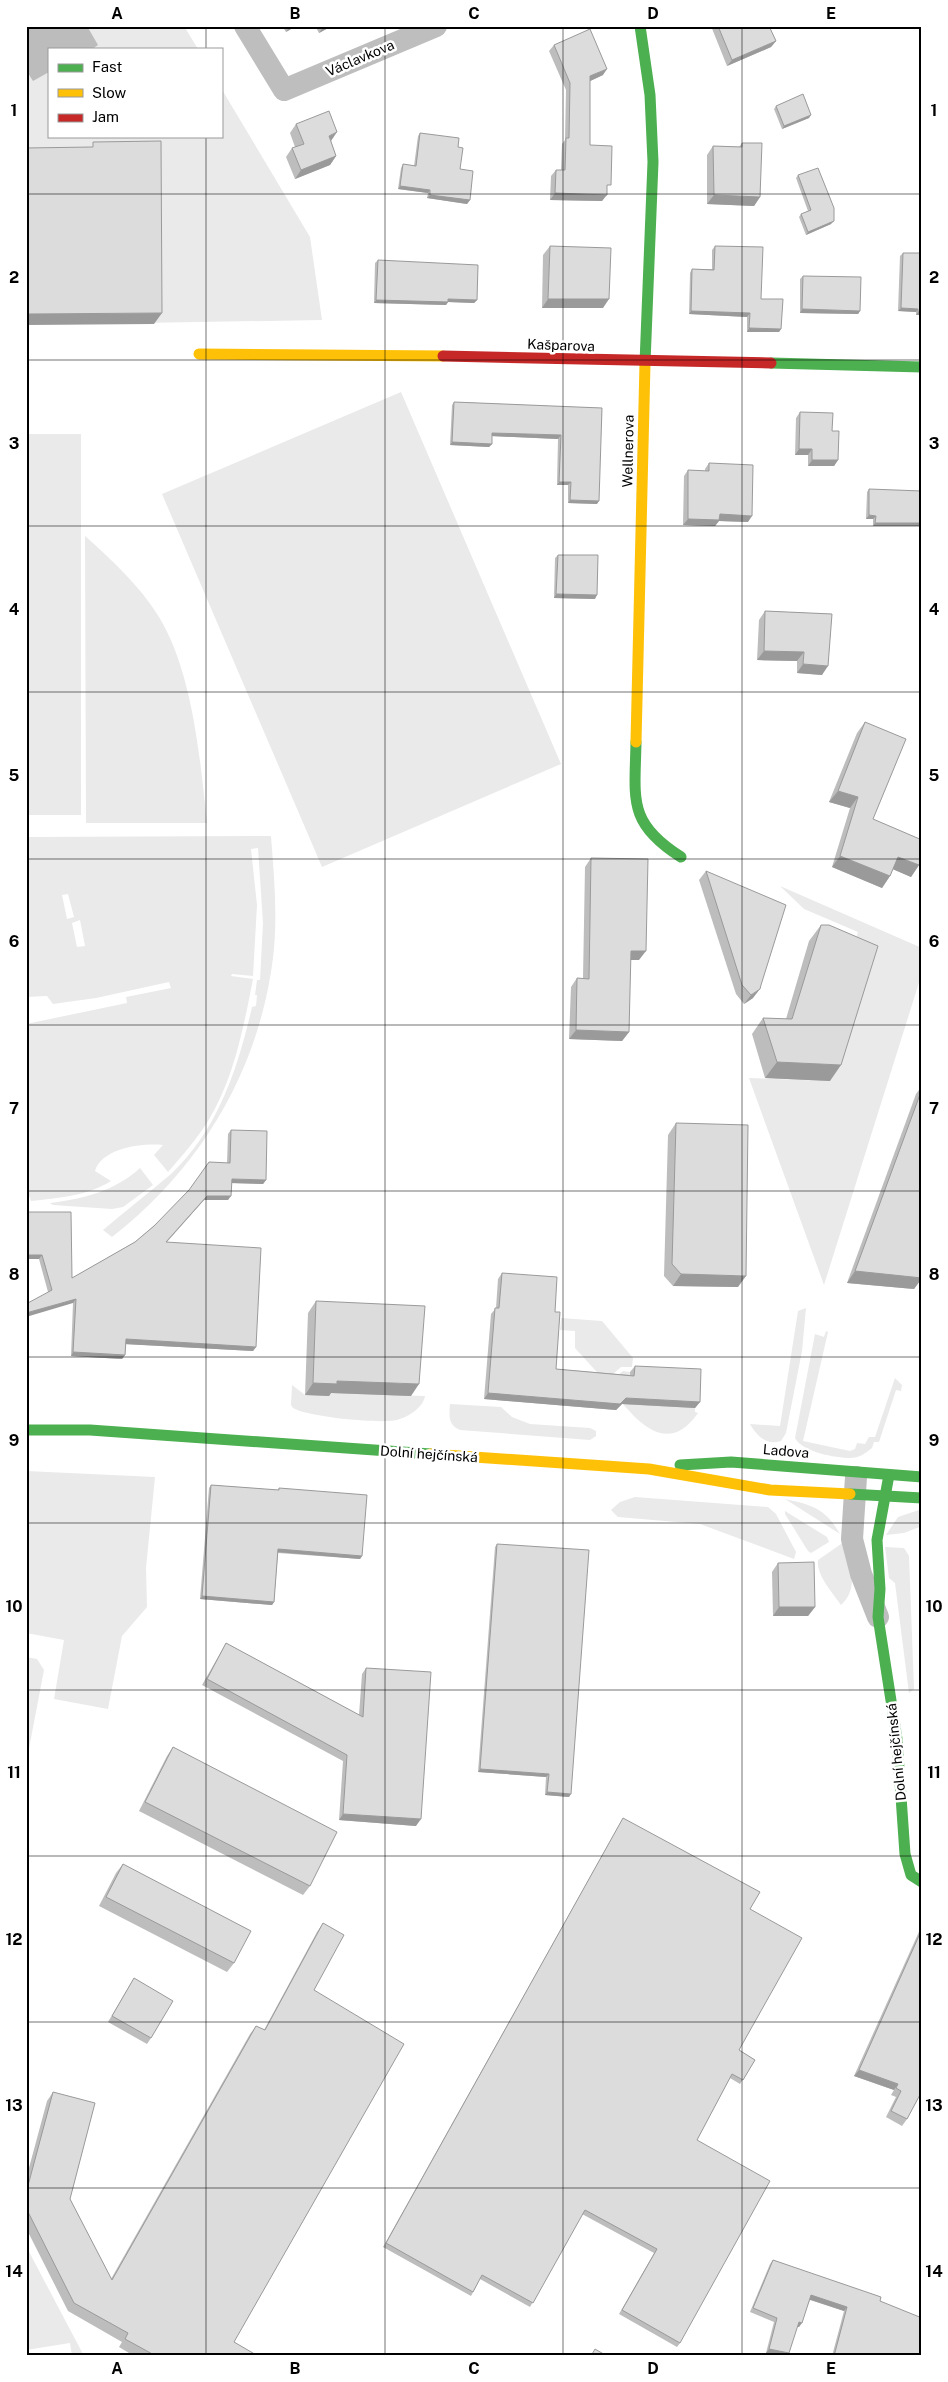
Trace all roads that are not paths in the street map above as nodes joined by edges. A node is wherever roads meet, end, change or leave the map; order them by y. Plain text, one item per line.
1 (245, 26) edge
2 (436, 26) edge
3 (640, 26) edge
4 (199, 354) dead end
5 (644, 362) junction
6 (922, 367) edge
7 (681, 857) dead end
8 (26, 1430) edge
9 (649, 1470) junction
10 (857, 1472) junction
11 (889, 1475) junction
12 (922, 1477) edge
13 (855, 1495) junction
14 (884, 1496) junction
15 (922, 1498) edge
16 (878, 1617) junction
17 (922, 1882) edge

1 - 2 street, Václavkova
3 - 5 street, Wellnerova
4 - 5 street, Kašparova
5 - 6 street, Kašparova
5 - 7 street, Wellnerova
8 - 9 street, Dolní hejčínská
9 - 10 street, Ladova
9 - 13 street, Dolní hejčínská
10 - 11 street, Ladova
10 - 13 street, Dolní hejčínská
11 - 12 street, Ladova
11 - 14 street, Dolní hejčínská
13 - 14 street
13 - 16 street, Dolní hejčínská
14 - 15 street
14 - 16 street, Dolní hejčínská
16 - 17 street, Dolní hejčínská

